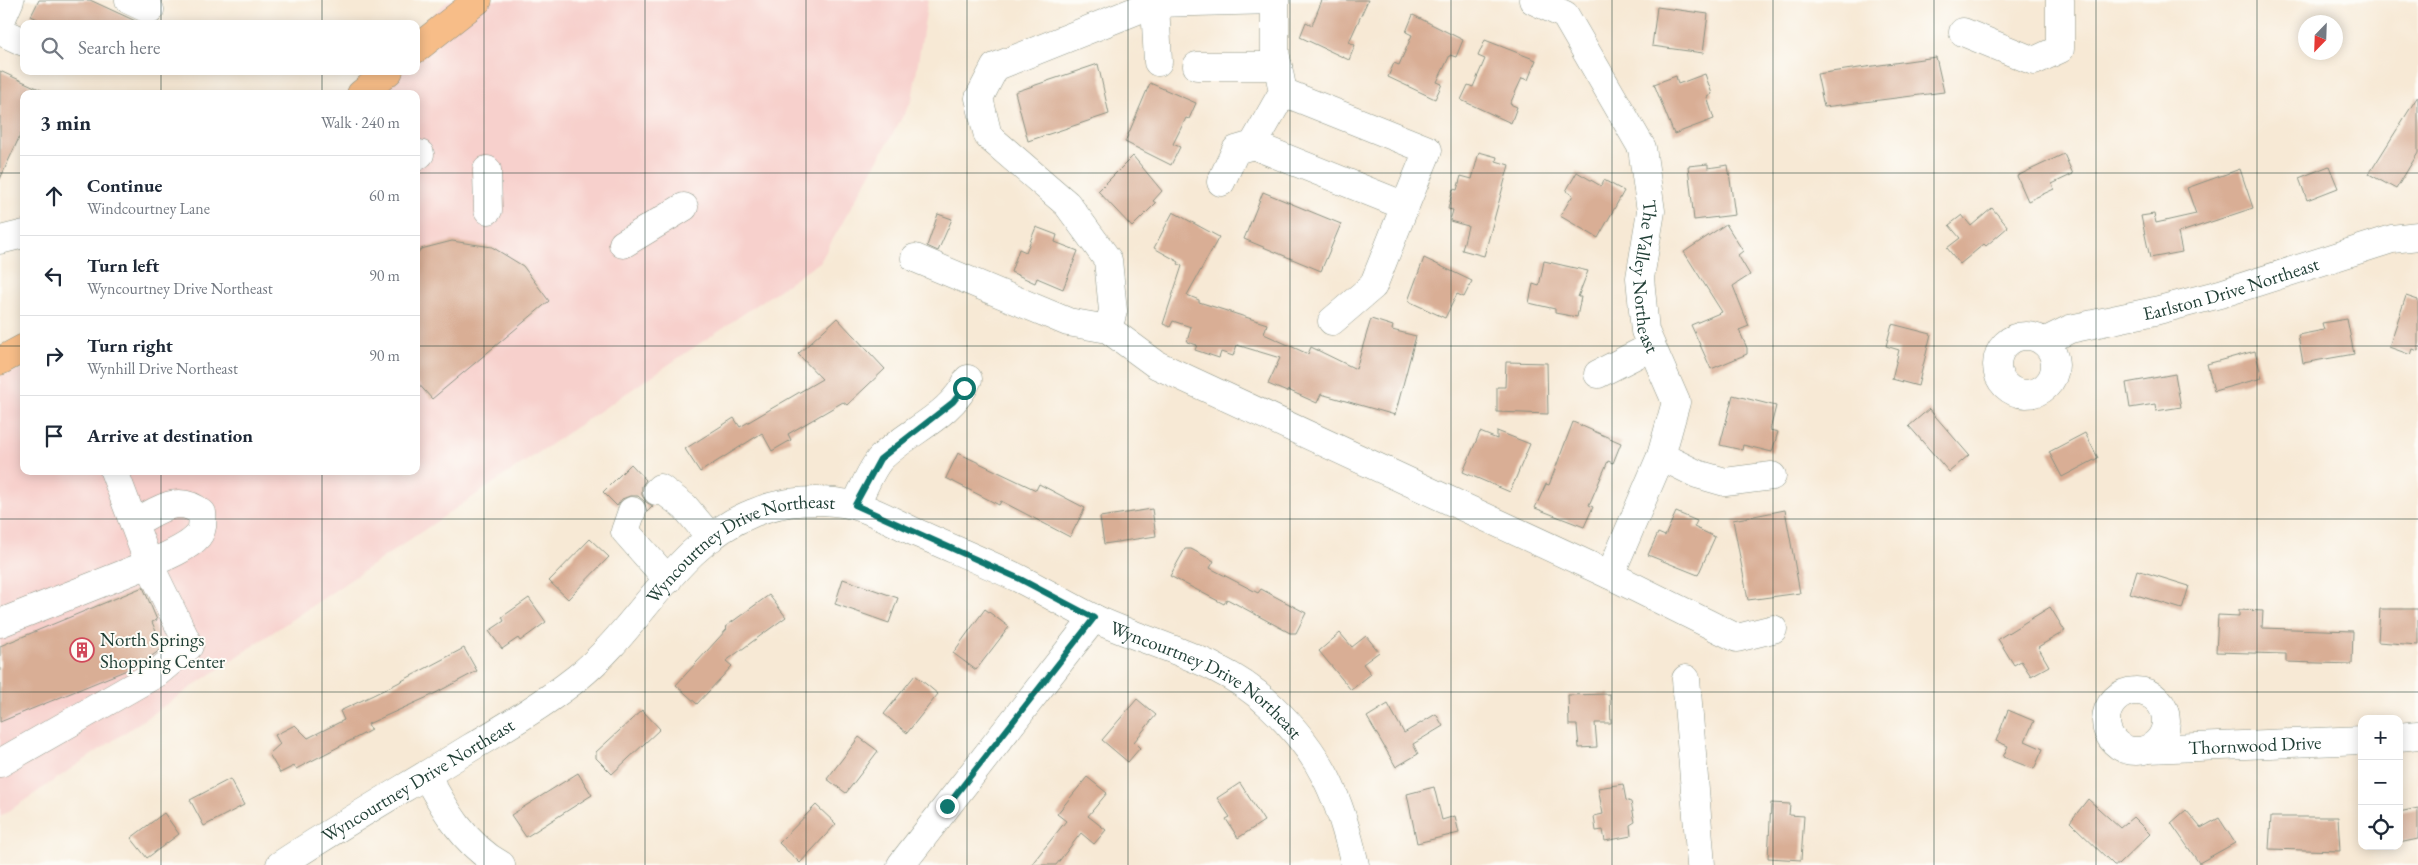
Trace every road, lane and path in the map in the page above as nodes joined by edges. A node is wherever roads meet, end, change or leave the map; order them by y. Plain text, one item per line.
1 (10, 0) edge
2 (478, 0) edge
3 (1275, 0) edge
4 (1533, 0) edge
5 (2060, 0) edge
6 (1155, 3) junction
7 (0, 23) edge
8 (0, 31) edge
9 (1963, 32) dead end
10 (20, 40) edge
11 (420, 46) edge
12 (1158, 62) dead end
13 (1198, 66) dead end
14 (384, 75) edge
15 (1281, 79) junction
16 (366, 90) edge
17 (1253, 145) junction
18 (487, 170) dead end
19 (1221, 182) dead end
20 (1406, 206) junction
21 (684, 207) dead end
22 (488, 210) dead end
23 (20, 235) edge
24 (2418, 236) edge
25 (0, 240) edge
26 (623, 244) dead end
27 (915, 258) dead end
28 (1332, 321) dead end
29 (1108, 329) junction
30 (2044, 342) dead end
31 (1651, 347) junction
32 (20, 350) edge
33 (0, 361) edge
34 (1598, 374) dead end
35 (968, 379) dead end
36 (1661, 456) junction
37 (116, 475) edge
38 (1772, 476) dead end
39 (657, 491) dead end
40 (855, 505) junction
41 (632, 511) dead end
42 (134, 523) junction
43 (711, 538) junction
44 (149, 564) junction
45 (1610, 575) junction
46 (668, 580) junction
47 (1094, 618) junction
48 (0, 623) edge
49 (1773, 629) dead end
50 (1686, 679) dead end
51 (2418, 735) edge
52 (2403, 737) edge
53 (2358, 740) edge
54 (2149, 749) dead end
55 (0, 764) edge
56 (426, 775) junction
57 (280, 865) edge
58 (501, 865) edge
59 (901, 865) edge
60 (1355, 865) edge
61 (1701, 865) edge

1 - 7 street
2 - 11 main road
3 - 6 street
3 - 15 street
4 - 31 street, The Valley Northeast
5 - 9 street
6 - 12 street
6 - 29 street
8 - 10 street
13 - 15 street
14 - 16 main road
15 - 17 street
15 - 20 street
17 - 19 street
17 - 20 street
18 - 22 street
20 - 28 street
21 - 26 street
23 - 25 street
24 - 30 street, Earlston Drive Northeast
27 - 29 street
29 - 45 street
31 - 34 street
31 - 36 street, The Valley Northeast
32 - 33 main road
35 - 40 street
36 - 38 street
36 - 45 street, The Valley Northeast
37 - 42 street
39 - 43 street
40 - 43 street, Wyncourtney Drive Northeast
40 - 47 street, Wyncourtney Drive Northeast
41 - 46 street
42 - 44 street
42 - 44 street
43 - 46 street, Wyncourtney Drive Northeast
44 - 48 street
44 - 55 street
45 - 49 street
46 - 56 street, Wyncourtney Drive Northeast
47 - 59 street
47 - 60 street, Wyncourtney Drive Northeast
50 - 61 street
51 - 52 street
53 - 54 street, Thornwood Drive
56 - 57 street, Wyncourtney Drive Northeast
56 - 58 street

